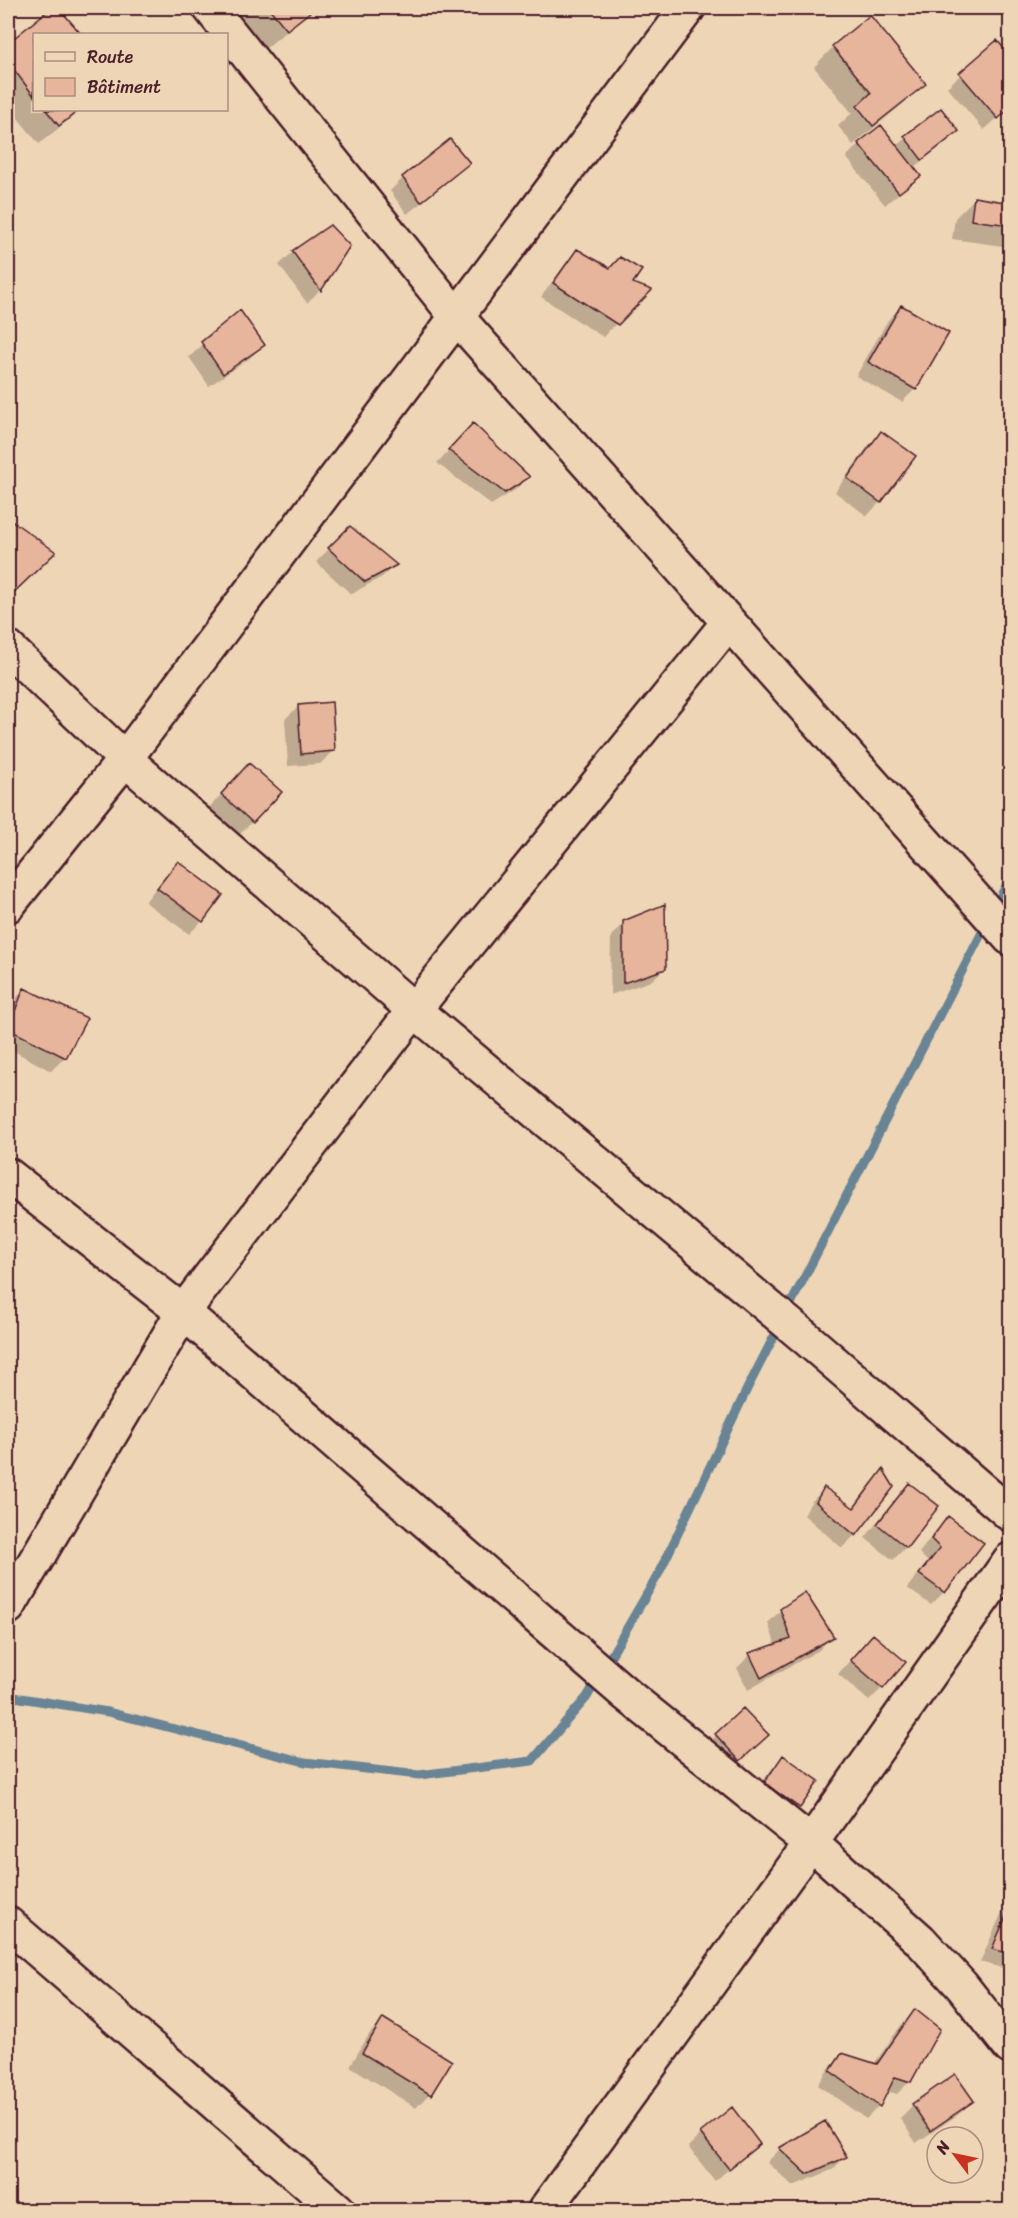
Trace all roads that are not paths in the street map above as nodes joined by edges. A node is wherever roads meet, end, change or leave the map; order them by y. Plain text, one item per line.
1 (210, 8) edge
2 (688, 8) edge
3 (456, 316) junction
4 (728, 623) junction
5 (8, 648) edge
6 (125, 759) junction
7 (8, 905) edge
8 (1011, 938) edge
9 (414, 1010) junction
10 (8, 1175) edge
11 (183, 1312) junction
12 (1011, 1514) edge
13 (1011, 1560) edge
14 (8, 1606) edge
15 (811, 1843) junction
16 (8, 1924) edge
17 (1011, 2047) edge
18 (338, 2211) edge
19 (545, 2211) edge

1 - 3 street
2 - 3 street
3 - 4 street
3 - 6 street
4 - 8 street
4 - 9 street
5 - 6 street
6 - 7 street
6 - 9 street
9 - 11 street
9 - 12 street
10 - 11 street
11 - 14 street
11 - 15 street
13 - 15 street
15 - 17 street
15 - 19 street
16 - 18 street

